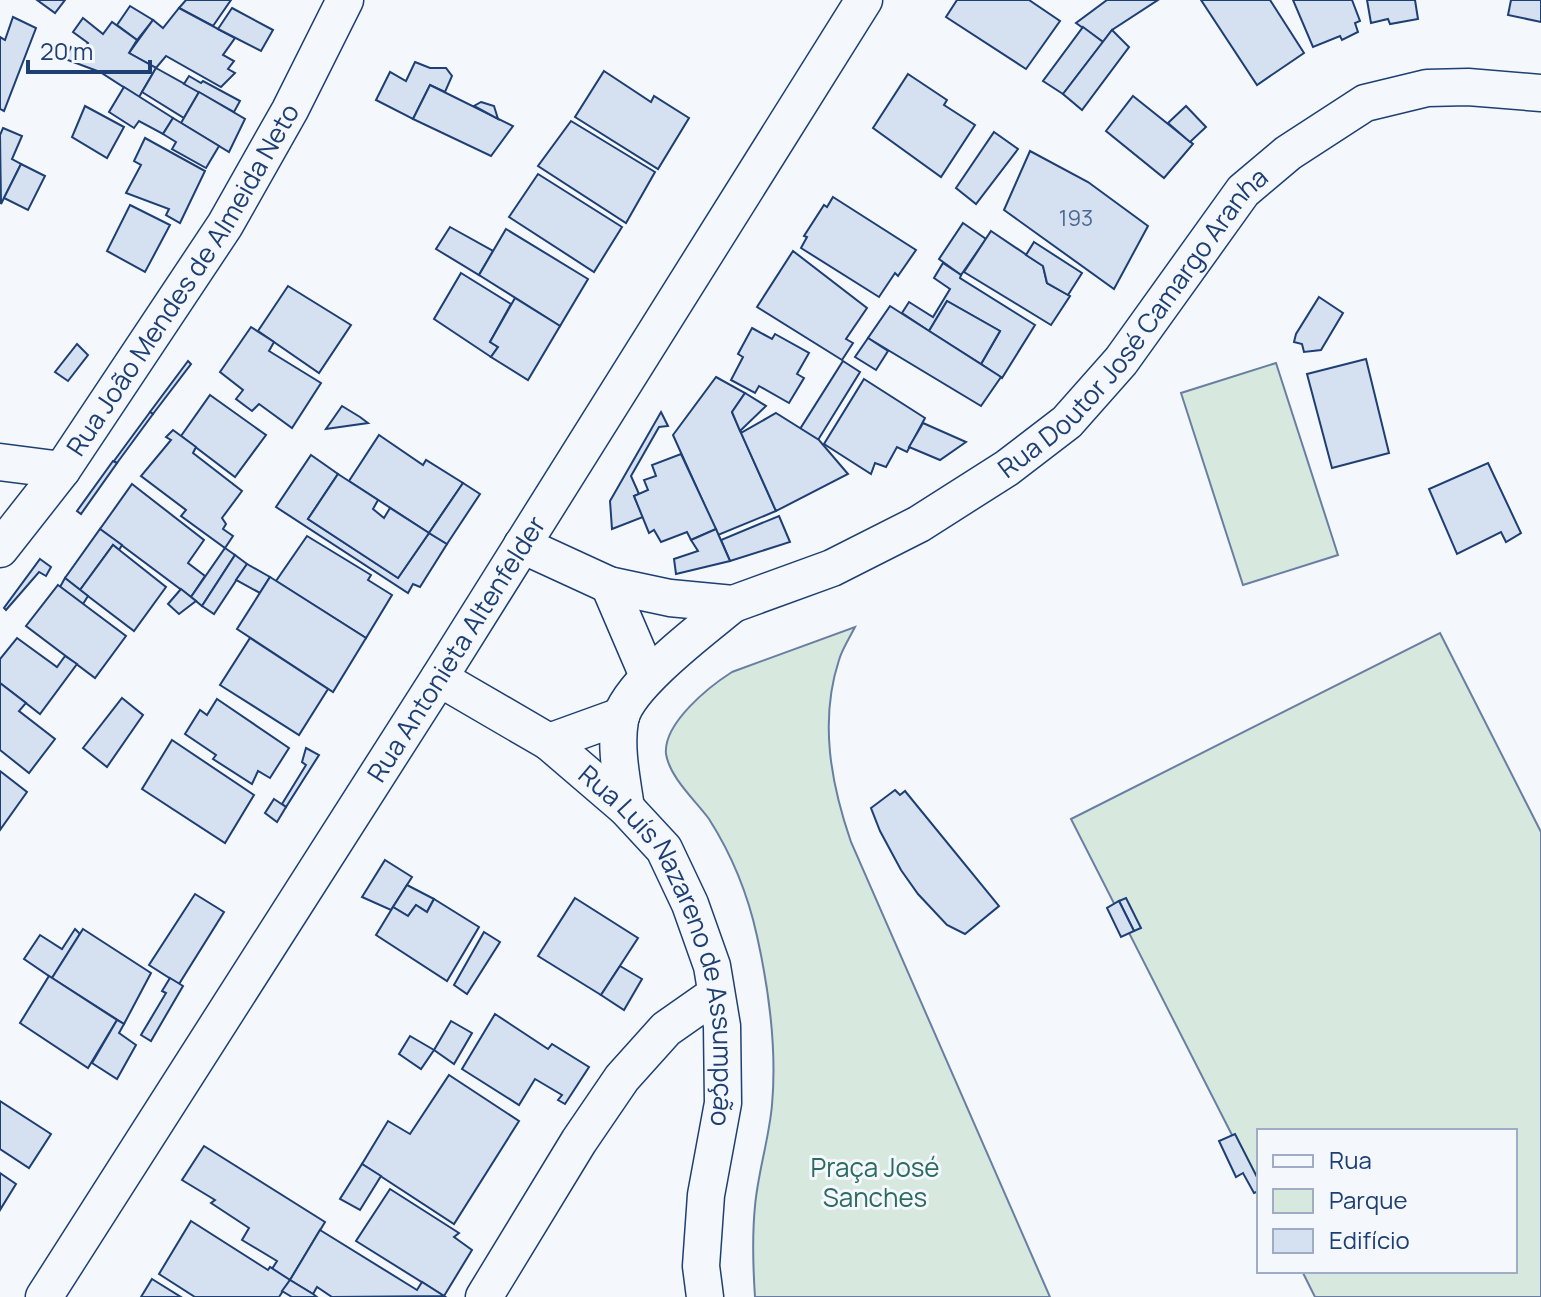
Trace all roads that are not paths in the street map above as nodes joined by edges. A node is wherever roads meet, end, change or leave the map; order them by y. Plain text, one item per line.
1 (345, 0) edge
2 (864, 0) edge
3 (1541, 93) edge
4 (0, 462) edge
5 (62, 470) junction
6 (522, 545) junction
7 (0, 549) edge
8 (609, 585) junction
9 (733, 604) junction
10 (648, 676) junction
11 (439, 678) junction
12 (621, 716) junction
13 (549, 742) junction
14 (626, 808) junction
15 (716, 994) junction
16 (44, 1297) edge
17 (484, 1297) edge
18 (705, 1297) edge

1 - 5 street, Rua João Mendes de Almeida Neto
2 - 6 street, Rua Antonieta Altenfelder
3 - 9 street, Rua Doutor José Camargo Aranha
4 - 5 street
5 - 7 street, Rua João Mendes de Almeida Neto
6 - 8 street, Rua Doutor José Camargo Aranha
6 - 11 street, Rua Antonieta Altenfelder
8 - 9 street, Rua Doutor José Camargo Aranha
8 - 10 street
9 - 10 street, Rua Doutor José Camargo Aranha
10 - 12 street, Rua Doutor José Camargo Aranha
11 - 13 street, Rua Luís Nazareno de Assumpção
11 - 16 street, Rua Antonieta Altenfelder
12 - 13 street
12 - 14 street
13 - 14 street, Rua Luís Nazareno de Assumpção
14 - 15 street, Rua Luís Nazareno de Assumpção
15 - 17 street
15 - 18 street, Rua Luís Nazareno de Assumpção

